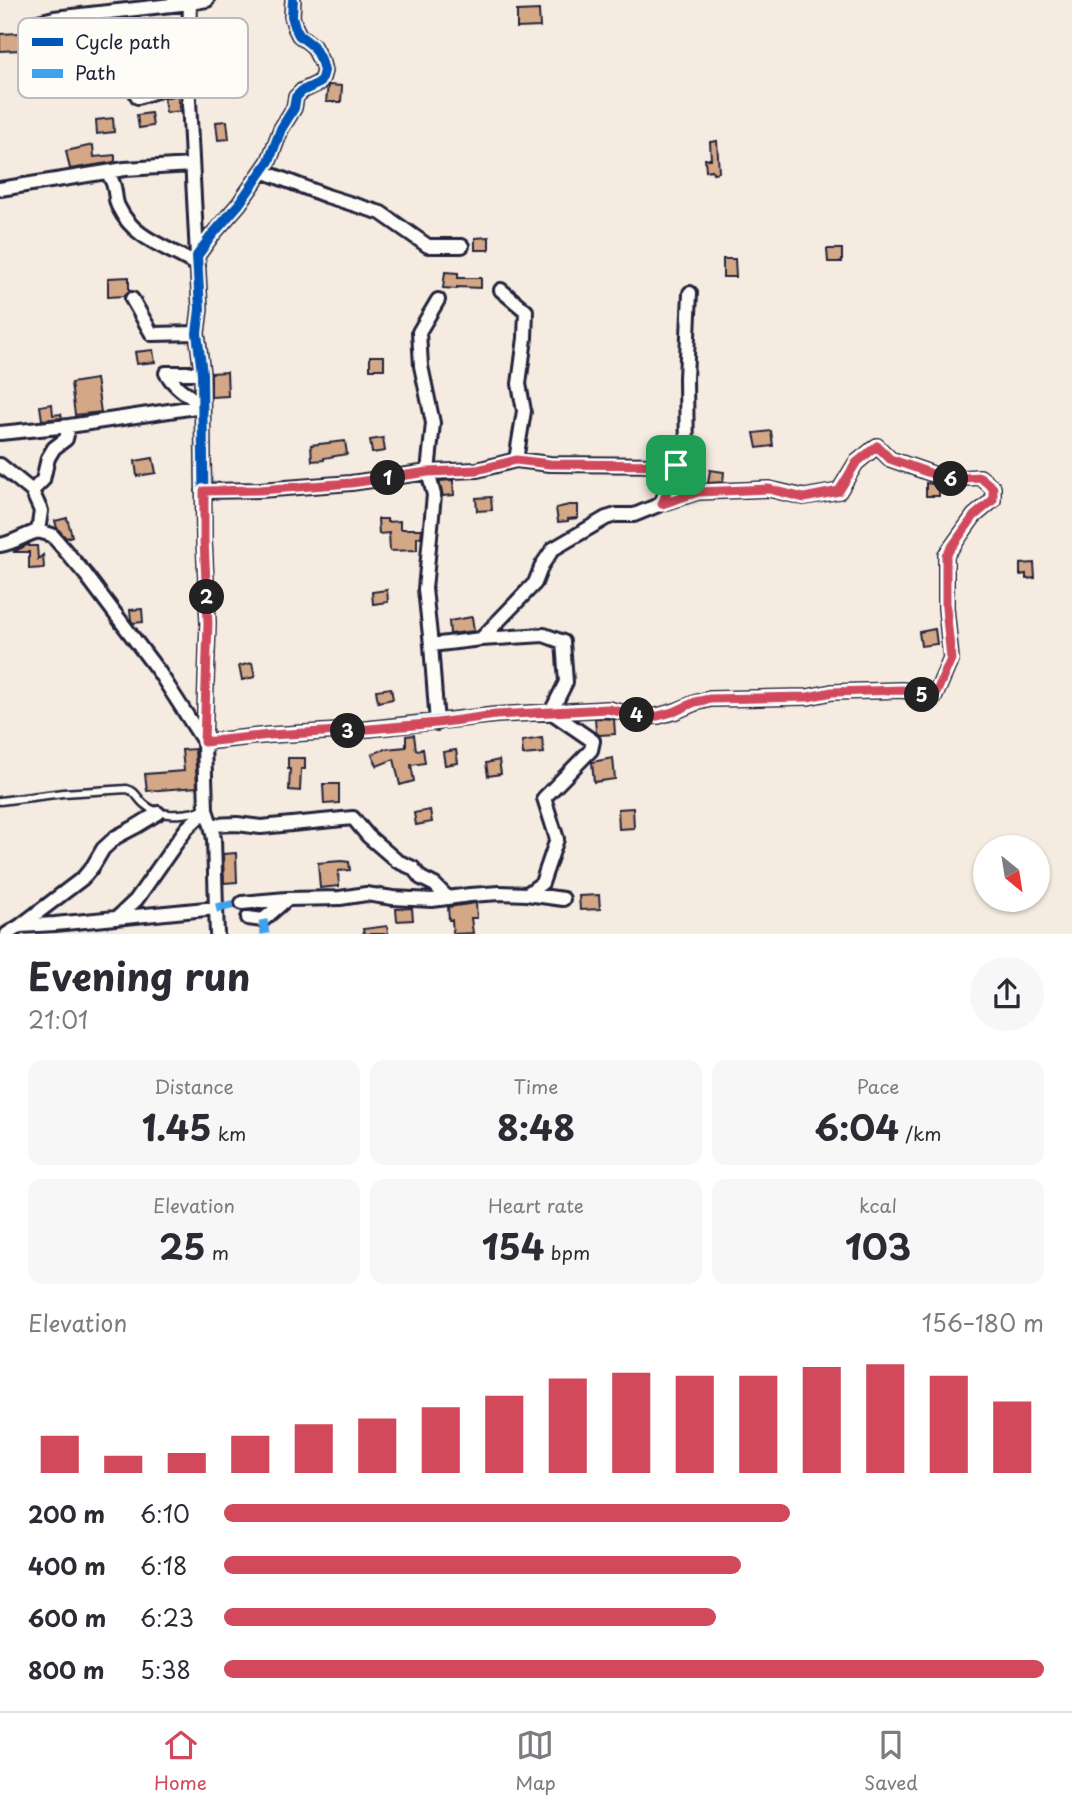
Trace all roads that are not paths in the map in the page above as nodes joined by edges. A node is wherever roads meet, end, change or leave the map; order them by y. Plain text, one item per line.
1 (207, 0) edge
2 (293, 0) edge
3 (190, 1) edge
4 (54, 18) edge
5 (189, 98) edge
6 (192, 165) junction
7 (262, 171) junction
8 (107, 172) junction
9 (0, 189) edge
10 (462, 246) dead end
11 (197, 261) junction
12 (501, 290) dead end
13 (690, 293) dead end
14 (132, 299) dead end
15 (438, 300) dead end
16 (197, 333) junction
17 (202, 373) junction
18 (202, 406) junction
19 (69, 426) junction
20 (0, 433) edge
21 (516, 460) junction
22 (0, 465) edge
23 (676, 465) junction
24 (428, 472) junction
25 (32, 491) junction
26 (204, 491) junction
27 (662, 504) junction
28 (38, 531) junction
29 (0, 545) edge
30 (481, 639) junction
31 (431, 645) junction
32 (551, 712) junction
33 (437, 723) junction
34 (204, 742) junction
35 (0, 801) edge
36 (206, 810) junction
37 (158, 813) junction
38 (211, 825) junction
39 (527, 894) junction
40 (448, 898) junction
41 (287, 899) junction
42 (563, 899) dead end
43 (242, 903) dead end
44 (216, 908) junction
45 (118, 917) junction
46 (248, 918) dead end
47 (20, 926) junction
48 (7, 934) edge
49 (217, 934) edge

1 - 3 street
2 - 7 street
3 - 4 street
5 - 6 street
6 - 8 street
6 - 11 street
7 - 10 street
7 - 11 street
8 - 9 street
8 - 11 street
11 - 16 street
12 - 21 street
13 - 23 street
14 - 16 street
15 - 24 street
16 - 17 street
17 - 18 street
17 - 18 street
18 - 19 street
18 - 26 street
19 - 20 street
19 - 25 street
21 - 23 street
21 - 24 street
22 - 25 street
23 - 27 street
24 - 26 street
24 - 31 street
25 - 28 street
26 - 34 street
27 - 30 street
27 - 32 street
28 - 29 street
28 - 34 street
30 - 31 street
30 - 32 street
31 - 33 street
32 - 33 street
32 - 39 street
33 - 34 street
34 - 36 street
35 - 37 lane
36 - 37 lane
36 - 38 street
36 - 45 street
37 - 47 street
38 - 40 street
38 - 44 street
39 - 40 street
39 - 42 street
40 - 41 street
41 - 43 street
41 - 46 street
44 - 45 street
44 - 49 street
45 - 47 street
47 - 48 street

